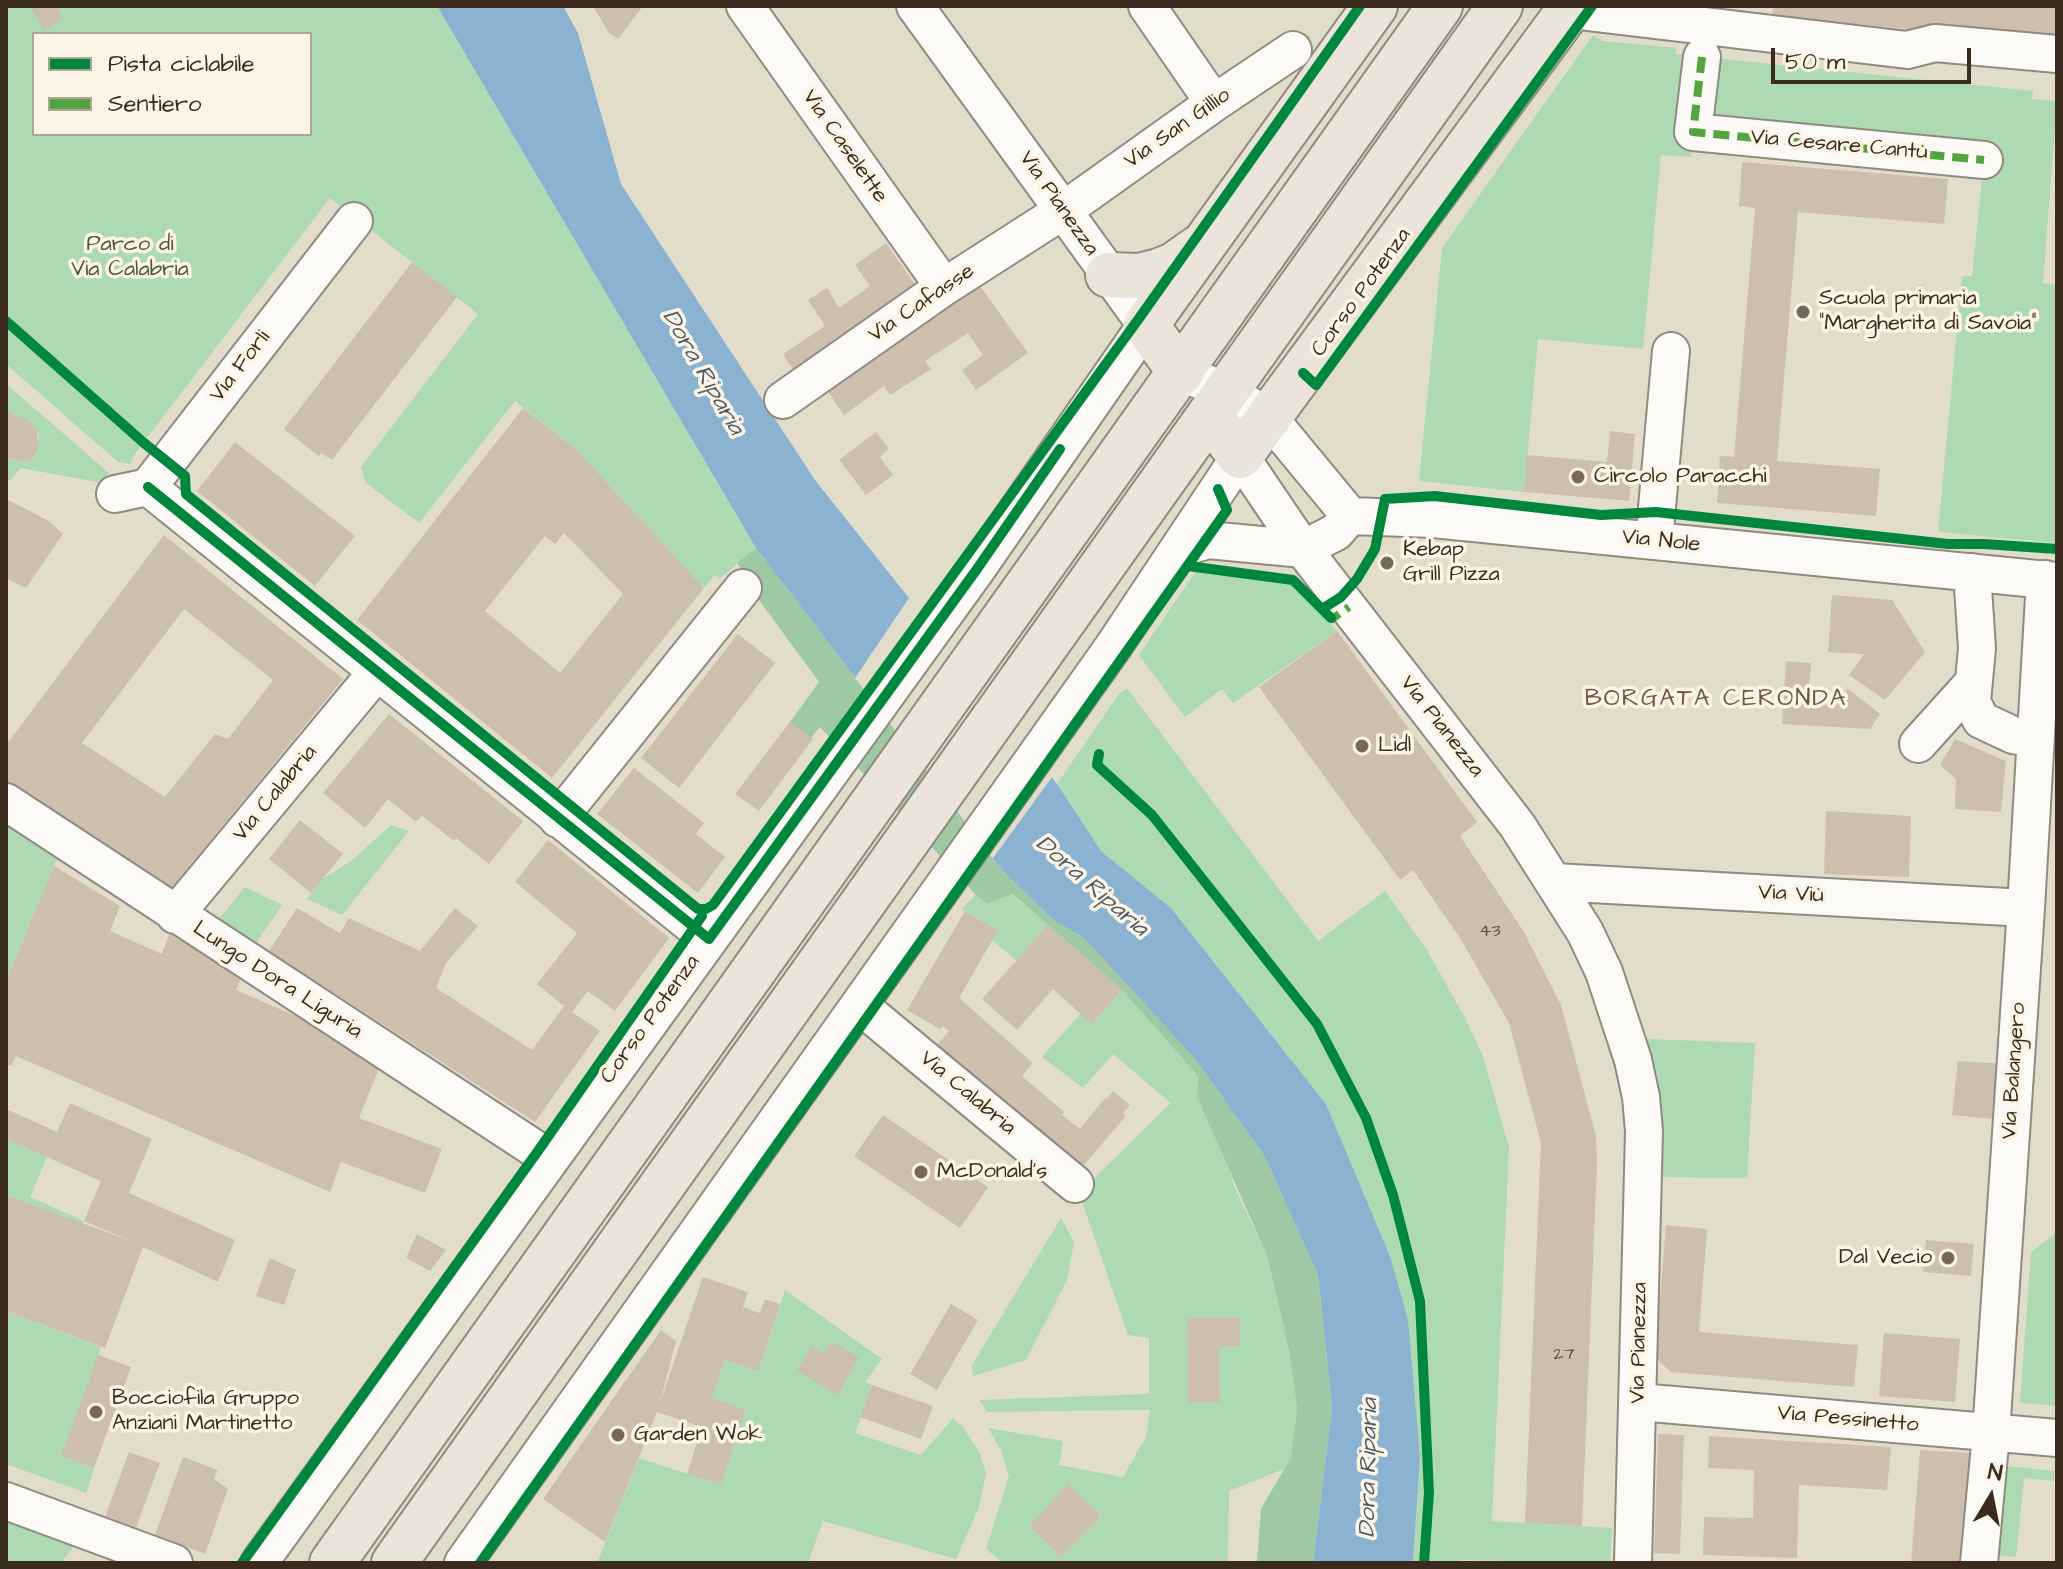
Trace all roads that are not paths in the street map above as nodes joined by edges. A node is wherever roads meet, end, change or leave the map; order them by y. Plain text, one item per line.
1 (745, 6) edge
2 (915, 6) edge
3 (1147, 6) edge
4 (1375, 6) edge
5 (1440, 6) edge
6 (1500, 6) edge
7 (1571, 8) edge
8 (1293, 50) dead end
9 (2057, 54) edge
10 (1702, 57) dead end
11 (1214, 103) junction
12 (1984, 160) dead end
13 (1064, 210) junction
14 (354, 221) dead end
15 (1203, 245) junction
16 (1108, 275) junction
17 (944, 287) junction
18 (1146, 325) junction
19 (1671, 351) dead end
20 (1181, 373) junction
21 (783, 400) dead end
22 (1218, 403) junction
23 (1269, 418) junction
24 (1240, 456) junction
25 (1350, 516) junction
26 (1654, 541) junction
27 (1179, 549) junction
28 (1303, 549) junction
29 (1972, 572) junction
30 (2051, 580) edge
31 (743, 588) dead end
32 (376, 673) junction
33 (1973, 683) junction
34 (2035, 739) junction
35 (1918, 744) dead end
36 (6, 802) edge
37 (558, 819) junction
38 (1555, 882) junction
39 (2026, 908) junction
40 (175, 915) junction
41 (709, 939) junction
42 (859, 1005) junction
43 (549, 1158) junction
44 (1075, 1184) dead end
45 (1639, 1402) junction
46 (1991, 1434) junction
47 (2057, 1438) edge
48 (6, 1501) edge
49 (174, 1563) edge
50 (259, 1563) edge
51 (332, 1563) edge
52 (394, 1563) edge
53 (463, 1563) edge
54 (1633, 1563) edge
55 (1979, 1563) edge

1 - 17 street, Via Caselette
2 - 13 street, Via Pianezza
3 - 11 street
4 - 15 main road, Corso Potenza
5 - 20 main road
6 - 22 main road
7 - 9 street
7 - 23 main road, Corso Potenza
8 - 11 street, Via San Gillio
10 - 12 street, Via Cesare Cantù
11 - 13 street, Via San Gillio
13 - 16 street, Via Pianezza
13 - 17 street, Via Cafasse
14 - 32 street, Via Forlì
15 - 16 main road
15 - 18 main road, Corso Potenza
16 - 18 street, Via Pianezza
17 - 21 street, Via Cafasse
18 - 20 main road, Via Pianezza
18 - 41 street, Corso Potenza
19 - 26 street
20 - 22 street, Via Pianezza
20 - 51 main road
22 - 23 street
22 - 24 main road, Via Pianezza
22 - 52 main road
23 - 24 main road, Corso Potenza
23 - 25 street
24 - 27 street, Corso Potenza
24 - 28 street, Via Pianezza
25 - 26 street, Via Nole
25 - 28 street
26 - 29 street, Via Nole
27 - 28 street
27 - 42 street, Corso Potenza
28 - 38 street, Via Pianezza
29 - 30 street, Via Nole
29 - 33 street
30 - 34 street, Via Balangero
31 - 37 street
32 - 37 street
32 - 40 street, Via Calabria
33 - 34 street
33 - 35 street
34 - 39 street, Via Balangero
36 - 40 street, Lungo Dora Liguria
37 - 41 street
38 - 39 street, Via Viù
38 - 45 street, Via Pianezza
39 - 46 street, Via Balangero
40 - 43 street, Lungo Dora Liguria
41 - 43 street, Corso Potenza
42 - 44 street, Via Calabria
42 - 53 street, Corso Potenza
43 - 50 street, Corso Potenza
45 - 46 street, Via Pessinetto
45 - 54 street, Via Pianezza
46 - 47 street, Via Pessinetto
46 - 55 street, Via Balangero
48 - 49 street

